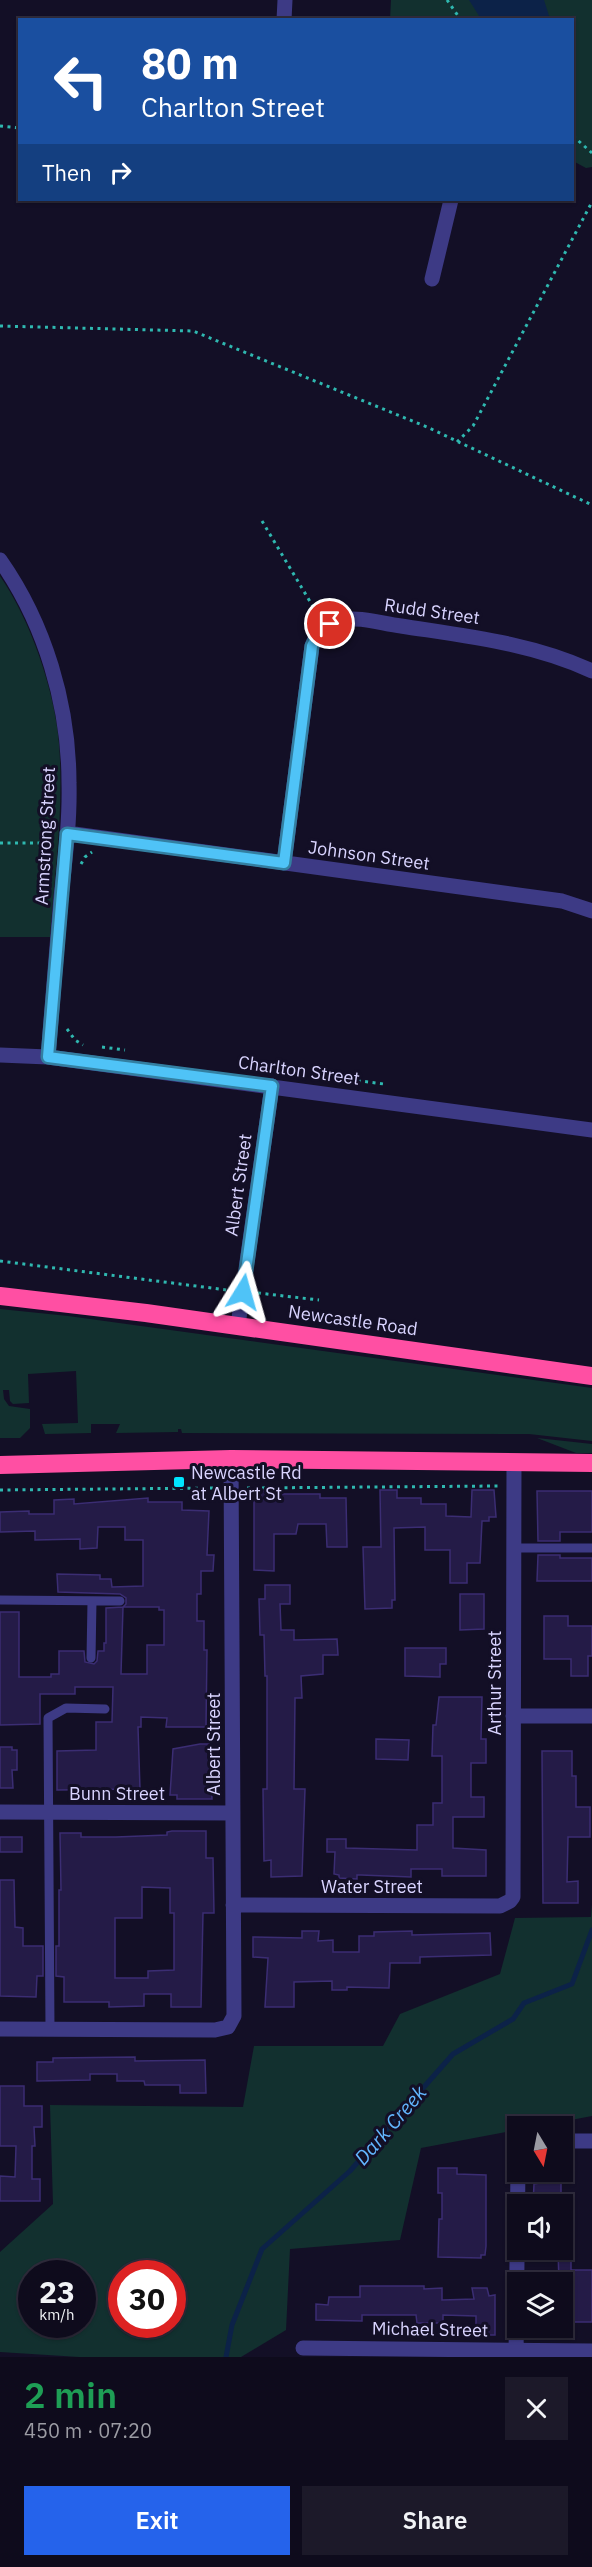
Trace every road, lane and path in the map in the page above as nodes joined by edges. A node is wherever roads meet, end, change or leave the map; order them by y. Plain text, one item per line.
1 (285, 0) edge
2 (447, 0) edge
3 (284, 18) edge
4 (460, 18) edge
5 (0, 126) edge
6 (18, 128) edge
7 (574, 137) edge
8 (592, 153) edge
9 (451, 201) edge
10 (592, 202) edge
11 (432, 279) dead end
12 (0, 327) edge
13 (457, 442) junction
14 (592, 504) edge
15 (262, 521) dead end
16 (0, 560) edge
17 (325, 627) junction
18 (592, 671) edge
19 (67, 838) junction
20 (0, 843) edge
21 (95, 851) dead end
22 (284, 863) junction
23 (80, 872) dead end
24 (592, 911) edge
25 (67, 1027) dead end
26 (92, 1046) dead end
27 (101, 1047) dead end
28 (130, 1050) dead end
29 (0, 1056) edge
30 (48, 1057) junction
31 (309, 1074) dead end
32 (385, 1085) dead end
33 (272, 1086) junction
34 (592, 1130) edge
35 (0, 1262) edge
36 (230, 1290) dead end
37 (257, 1293) dead end
38 (0, 1296) edge
39 (319, 1300) dead end
40 (238, 1325) junction
41 (592, 1376) edge
42 (231, 1460) junction
43 (514, 1463) junction
44 (592, 1463) edge
45 (0, 1465) edge
46 (506, 1486) dead end
47 (241, 1488) dead end
48 (223, 1489) dead end
49 (0, 1490) edge
50 (515, 1548) junction
51 (592, 1548) edge
52 (0, 1600) edge
53 (92, 1601) junction
54 (120, 1601) dead end
55 (91, 1658) dead end
56 (105, 1709) dead end
57 (513, 1716) junction
58 (592, 1716) edge
59 (0, 1812) edge
60 (49, 1812) junction
61 (233, 1813) junction
62 (510, 1901) joint
63 (233, 1905) junction
64 (0, 2029) edge
65 (50, 2029) junction
66 (573, 2141) edge
67 (592, 2141) edge
68 (518, 2182) edge
69 (303, 2348) dead end
70 (592, 2351) edge
71 (516, 2353) edge

1 - 3 street
2 - 4 path
5 - 6 path
7 - 8 path
9 - 11 street
10 - 13 path
12 - 13 path
13 - 14 path
15 - 17 path
16 - 19 street, Armstrong Street
17 - 18 street, Rudd Street
17 - 22 street
19 - 20 path
19 - 22 street, Johnson Street
19 - 30 street, Armstrong Street
21 - 23 path
22 - 24 street, Johnson Street
25 - 26 path
27 - 28 path
29 - 30 street, Charlton Street
30 - 33 street, Charlton Street
31 - 32 path
33 - 34 street, Charlton Street
33 - 40 street, Albert Street
35 - 36 path
37 - 39 path
38 - 40 highway, Newcastle Road
40 - 41 highway, Newcastle Road
42 - 43 highway
42 - 45 highway
42 - 61 street, Albert Street
43 - 44 highway
43 - 50 street, Arthur Street
46 - 47 path
48 - 49 path
50 - 51 lane
50 - 57 street, Arthur Street
52 - 53 lane
53 - 54 lane
53 - 55 lane
56 - 60 lane
57 - 58 street
57 - 62 street, Arthur Street
59 - 60 street, Bunn Street
60 - 61 street, Bunn Street
60 - 65 lane
61 - 63 street, Albert Street
62 - 63 street, Water Street
63 - 65 street, Albert Street
64 - 65 street
66 - 67 street
68 - 71 street
69 - 71 street, Michael Street
70 - 71 street, Michael Street

